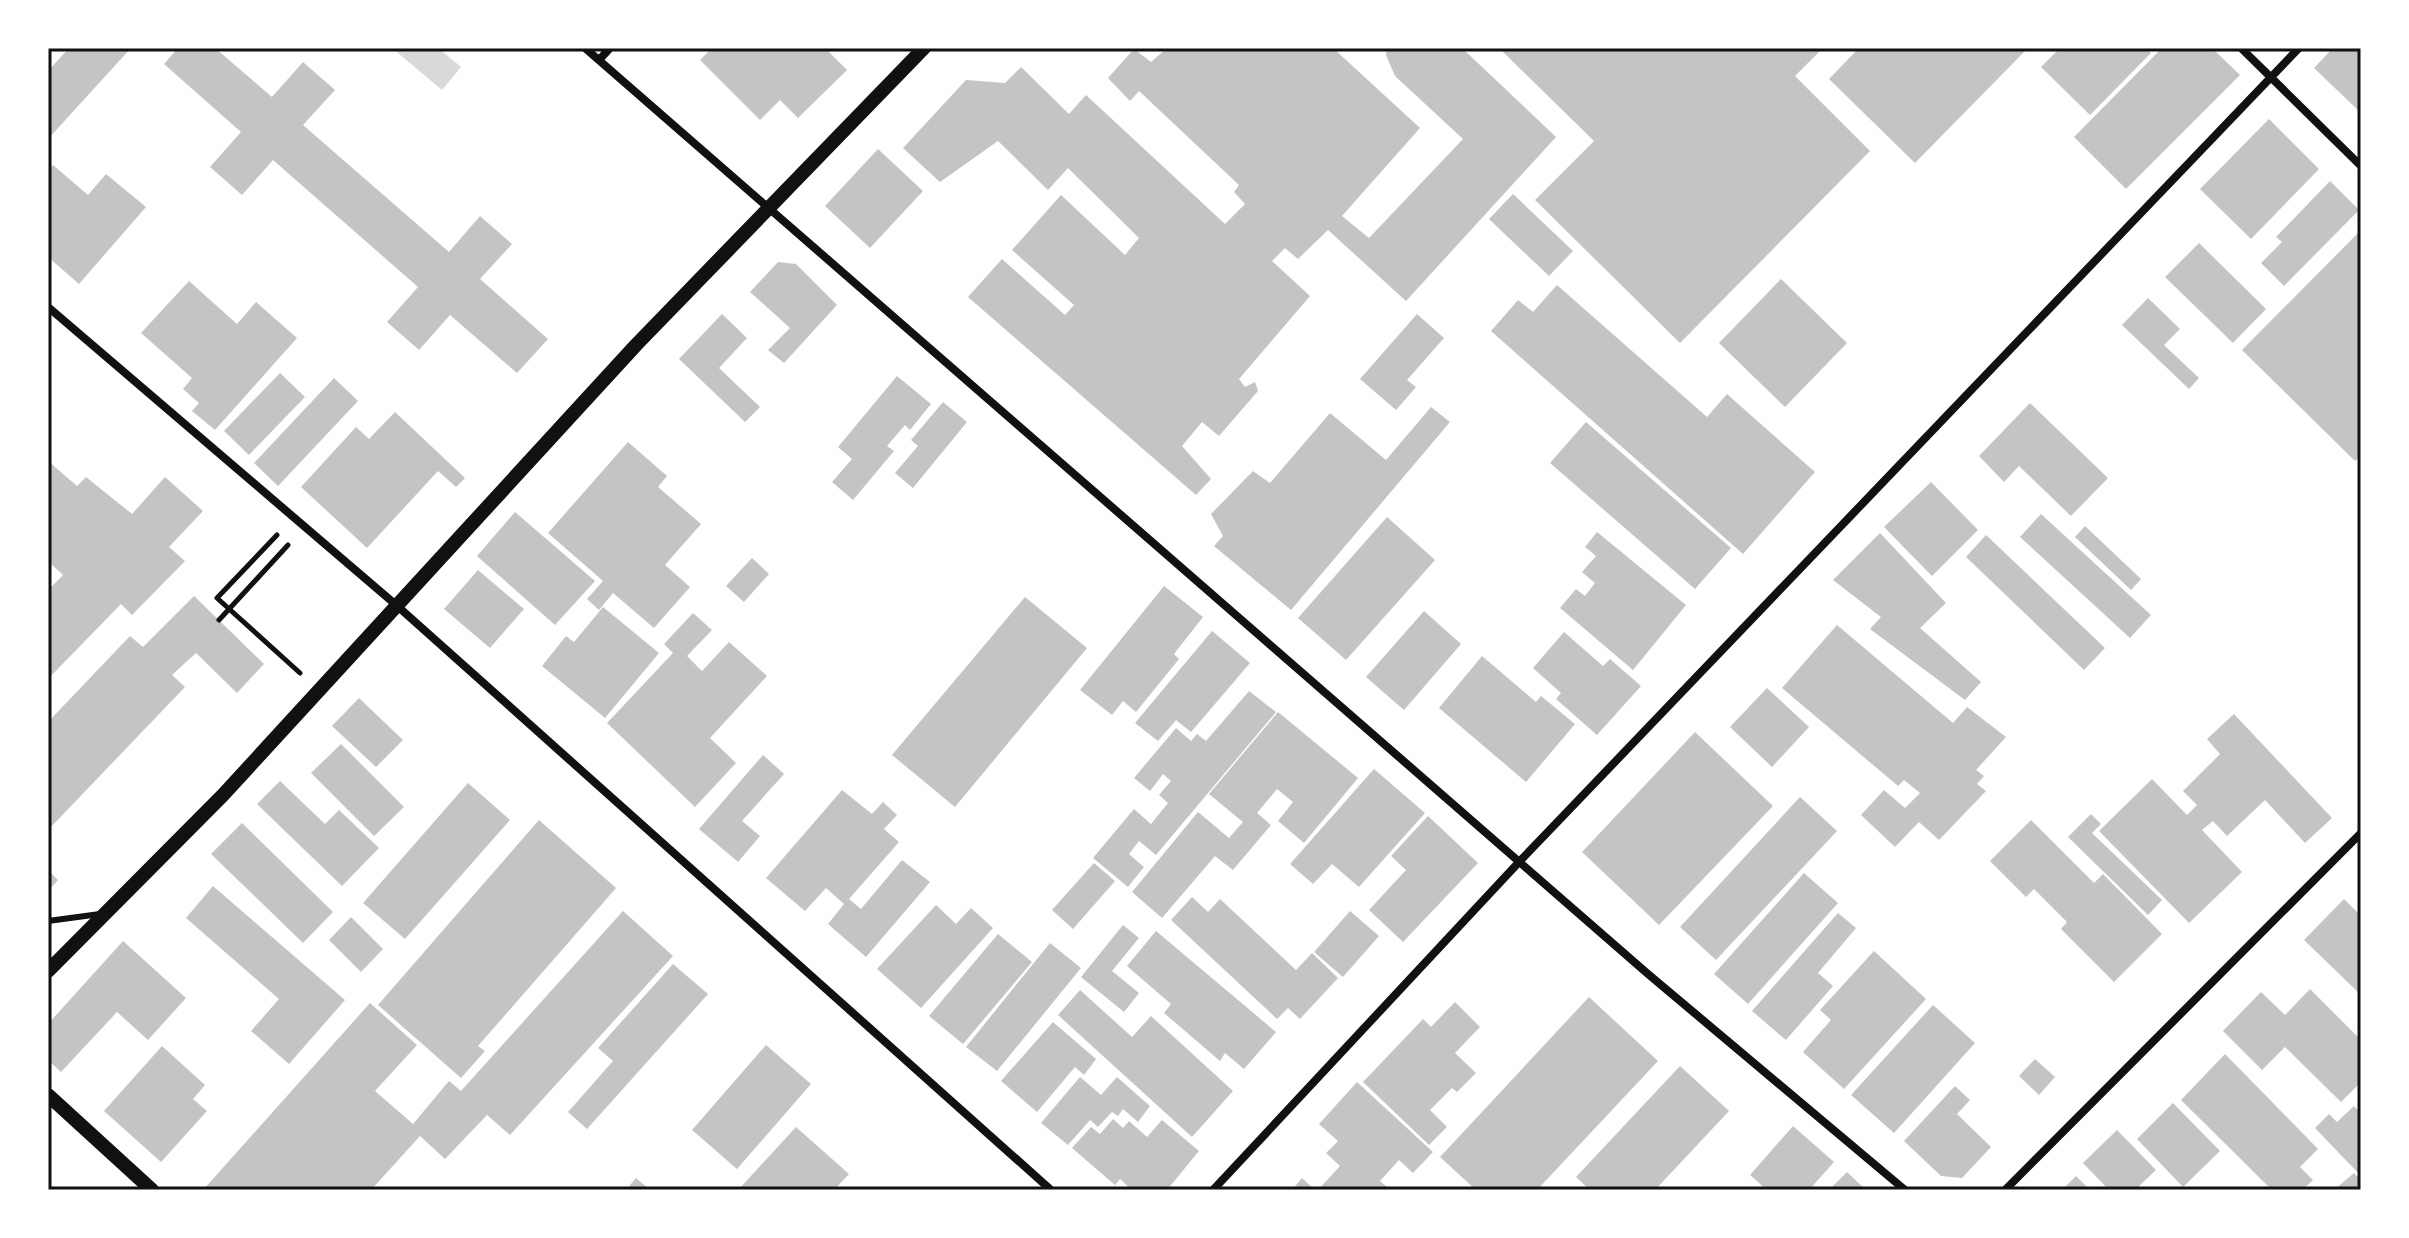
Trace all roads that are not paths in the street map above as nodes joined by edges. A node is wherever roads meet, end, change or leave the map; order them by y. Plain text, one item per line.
1 (585, 48) edge
2 (610, 48) edge
3 (924, 48) edge
4 (2241, 48) edge
5 (2299, 48) edge
6 (599, 60) junction
7 (2271, 77) junction
8 (2361, 166) edge
9 (769, 208) junction
10 (48, 307) edge
11 (395, 604) junction
12 (2361, 833) edge
13 (1520, 861) junction
14 (106, 913) junction
15 (48, 921) edge
16 (48, 971) edge
17 (48, 1095) edge
18 (152, 1190) edge
19 (1051, 1190) edge
20 (1213, 1190) edge
21 (1905, 1190) edge
22 (2005, 1190) edge

1 - 6 street
2 - 6 street
3 - 9 street
4 - 7 street
5 - 7 street
6 - 9 street
7 - 8 street
7 - 13 street
9 - 11 street
9 - 13 street
10 - 11 street
11 - 14 street
11 - 19 street
12 - 22 street
13 - 20 street
13 - 21 street
14 - 15 lane
14 - 16 street
17 - 18 street

